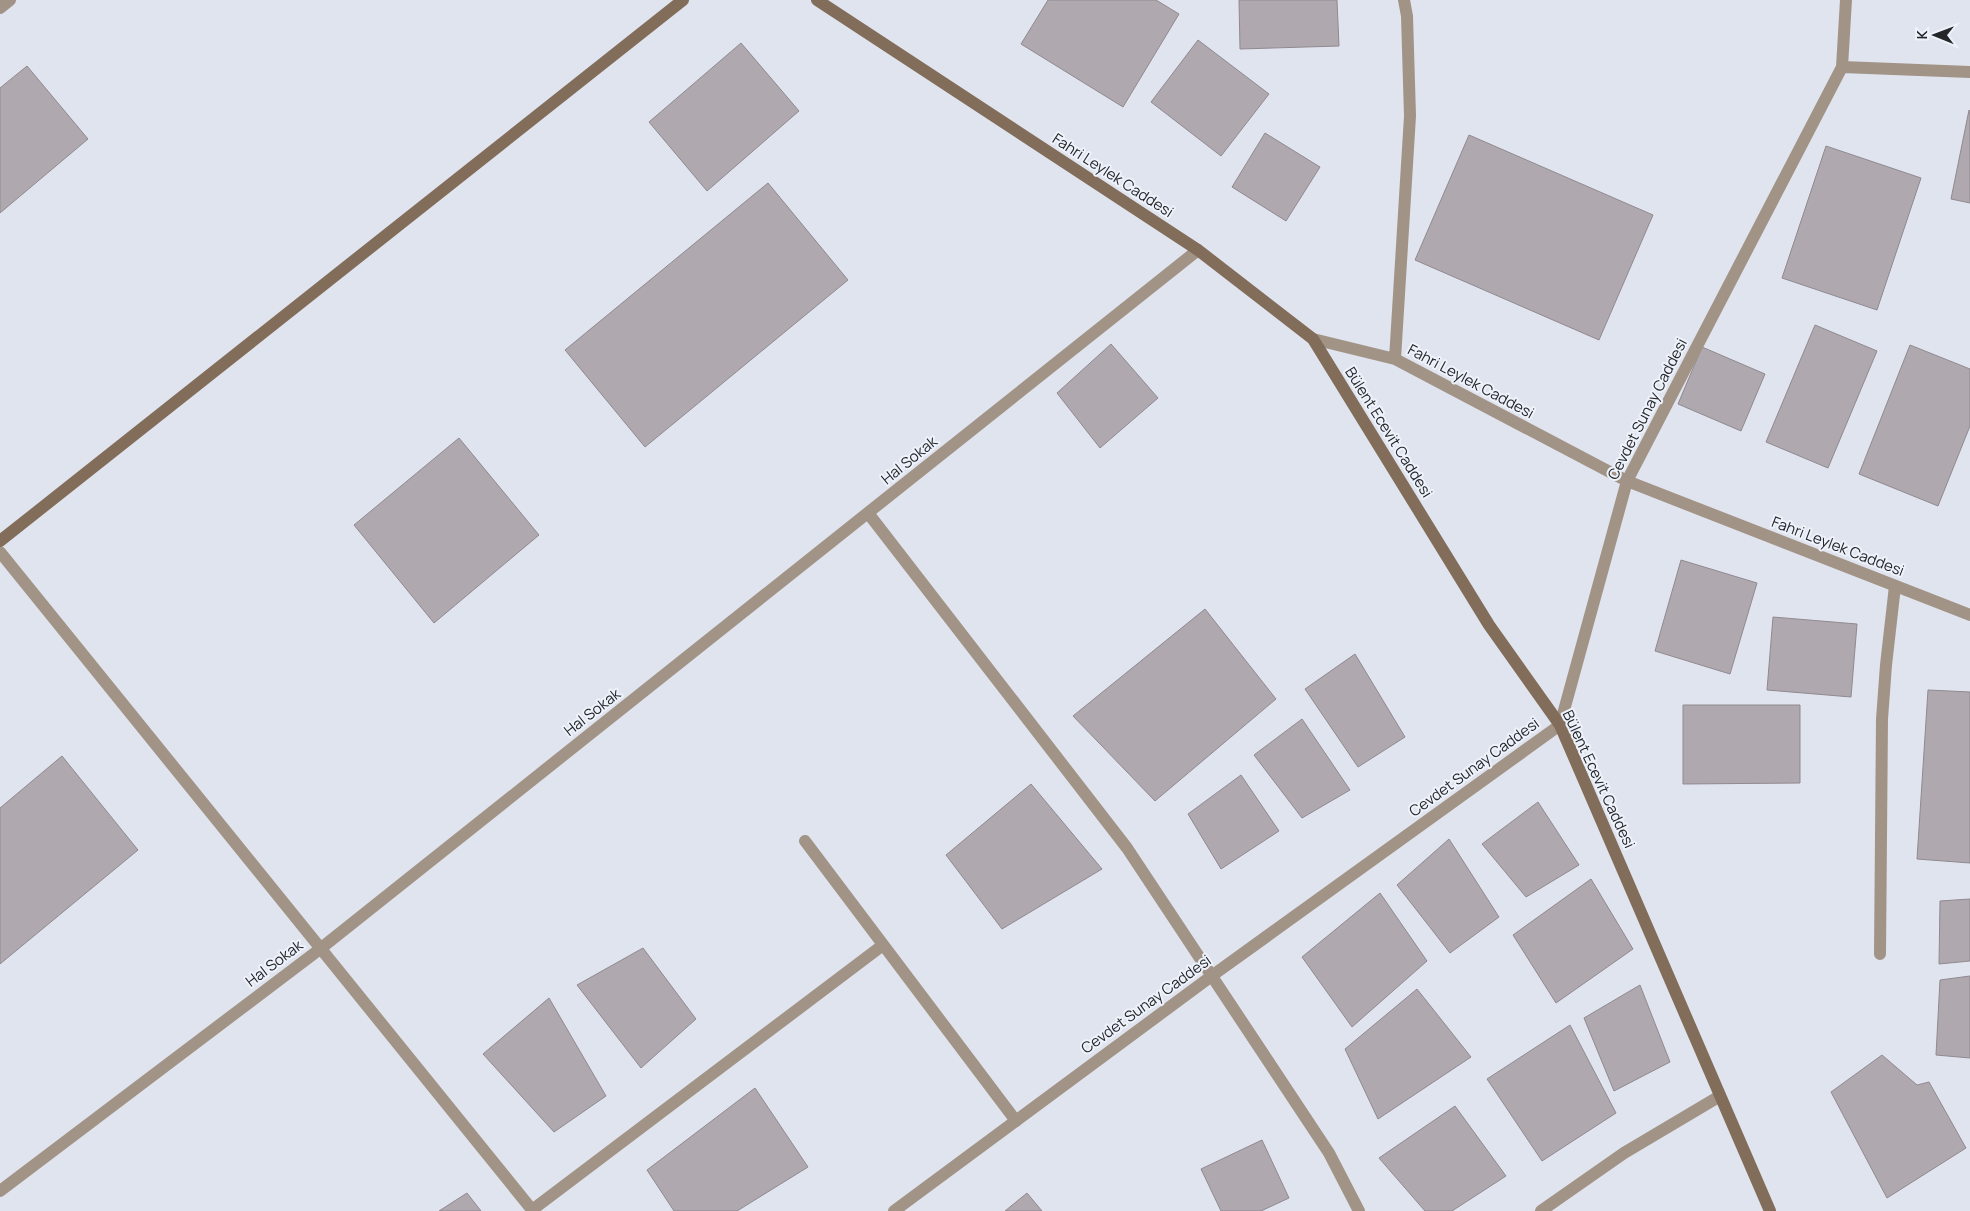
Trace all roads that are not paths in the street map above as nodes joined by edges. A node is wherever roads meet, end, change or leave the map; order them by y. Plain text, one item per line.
1 (10, 0) edge
2 (683, 0) edge
3 (817, 0) edge
4 (1404, 0) edge
5 (1846, 0) edge
6 (0, 8) edge
7 (1842, 67) junction
8 (1970, 72) edge
9 (1198, 250) junction
10 (1313, 339) junction
11 (1395, 359) junction
12 (1627, 481) junction
13 (868, 513) junction
14 (0, 541) edge
15 (0, 552) edge
16 (1896, 586) junction
17 (1970, 615) edge
18 (1560, 725) junction
19 (805, 842) dead end
20 (883, 945) junction
21 (320, 949) junction
22 (1880, 954) dead end
23 (1212, 975) junction
24 (1720, 1096) junction
25 (1016, 1121) junction
26 (0, 1191) edge
27 (532, 1210) edge
28 (894, 1211) edge
29 (1360, 1211) edge
30 (1541, 1211) edge
31 (1770, 1211) edge

1 - 6 street
2 - 14 street
3 - 9 street, Fahri Leylek Caddesi
4 - 11 street
5 - 7 street, Cevdet Sunay Caddesi
7 - 8 street
7 - 12 street, Cevdet Sunay Caddesi
9 - 10 street, Fahri Leylek Caddesi
9 - 13 street, Hal Sokak
10 - 11 street, Fahri Leylek Caddesi
10 - 18 street, Bülent Ecevit Caddesi
11 - 12 street, Fahri Leylek Caddesi
12 - 16 street, Fahri Leylek Caddesi
12 - 18 street, Cevdet Sunay Caddesi
13 - 21 street, Hal Sokak
13 - 23 street
15 - 21 street
16 - 17 street, Fahri Leylek Caddesi
16 - 22 street
18 - 23 street, Cevdet Sunay Caddesi
18 - 24 street, Bülent Ecevit Caddesi
19 - 20 street
20 - 25 street
20 - 27 street
21 - 26 street, Hal Sokak
21 - 27 street
23 - 25 street, Cevdet Sunay Caddesi
23 - 29 street
24 - 30 street
24 - 31 street, Bülent Ecevit Caddesi
25 - 28 street, Cevdet Sunay Caddesi

